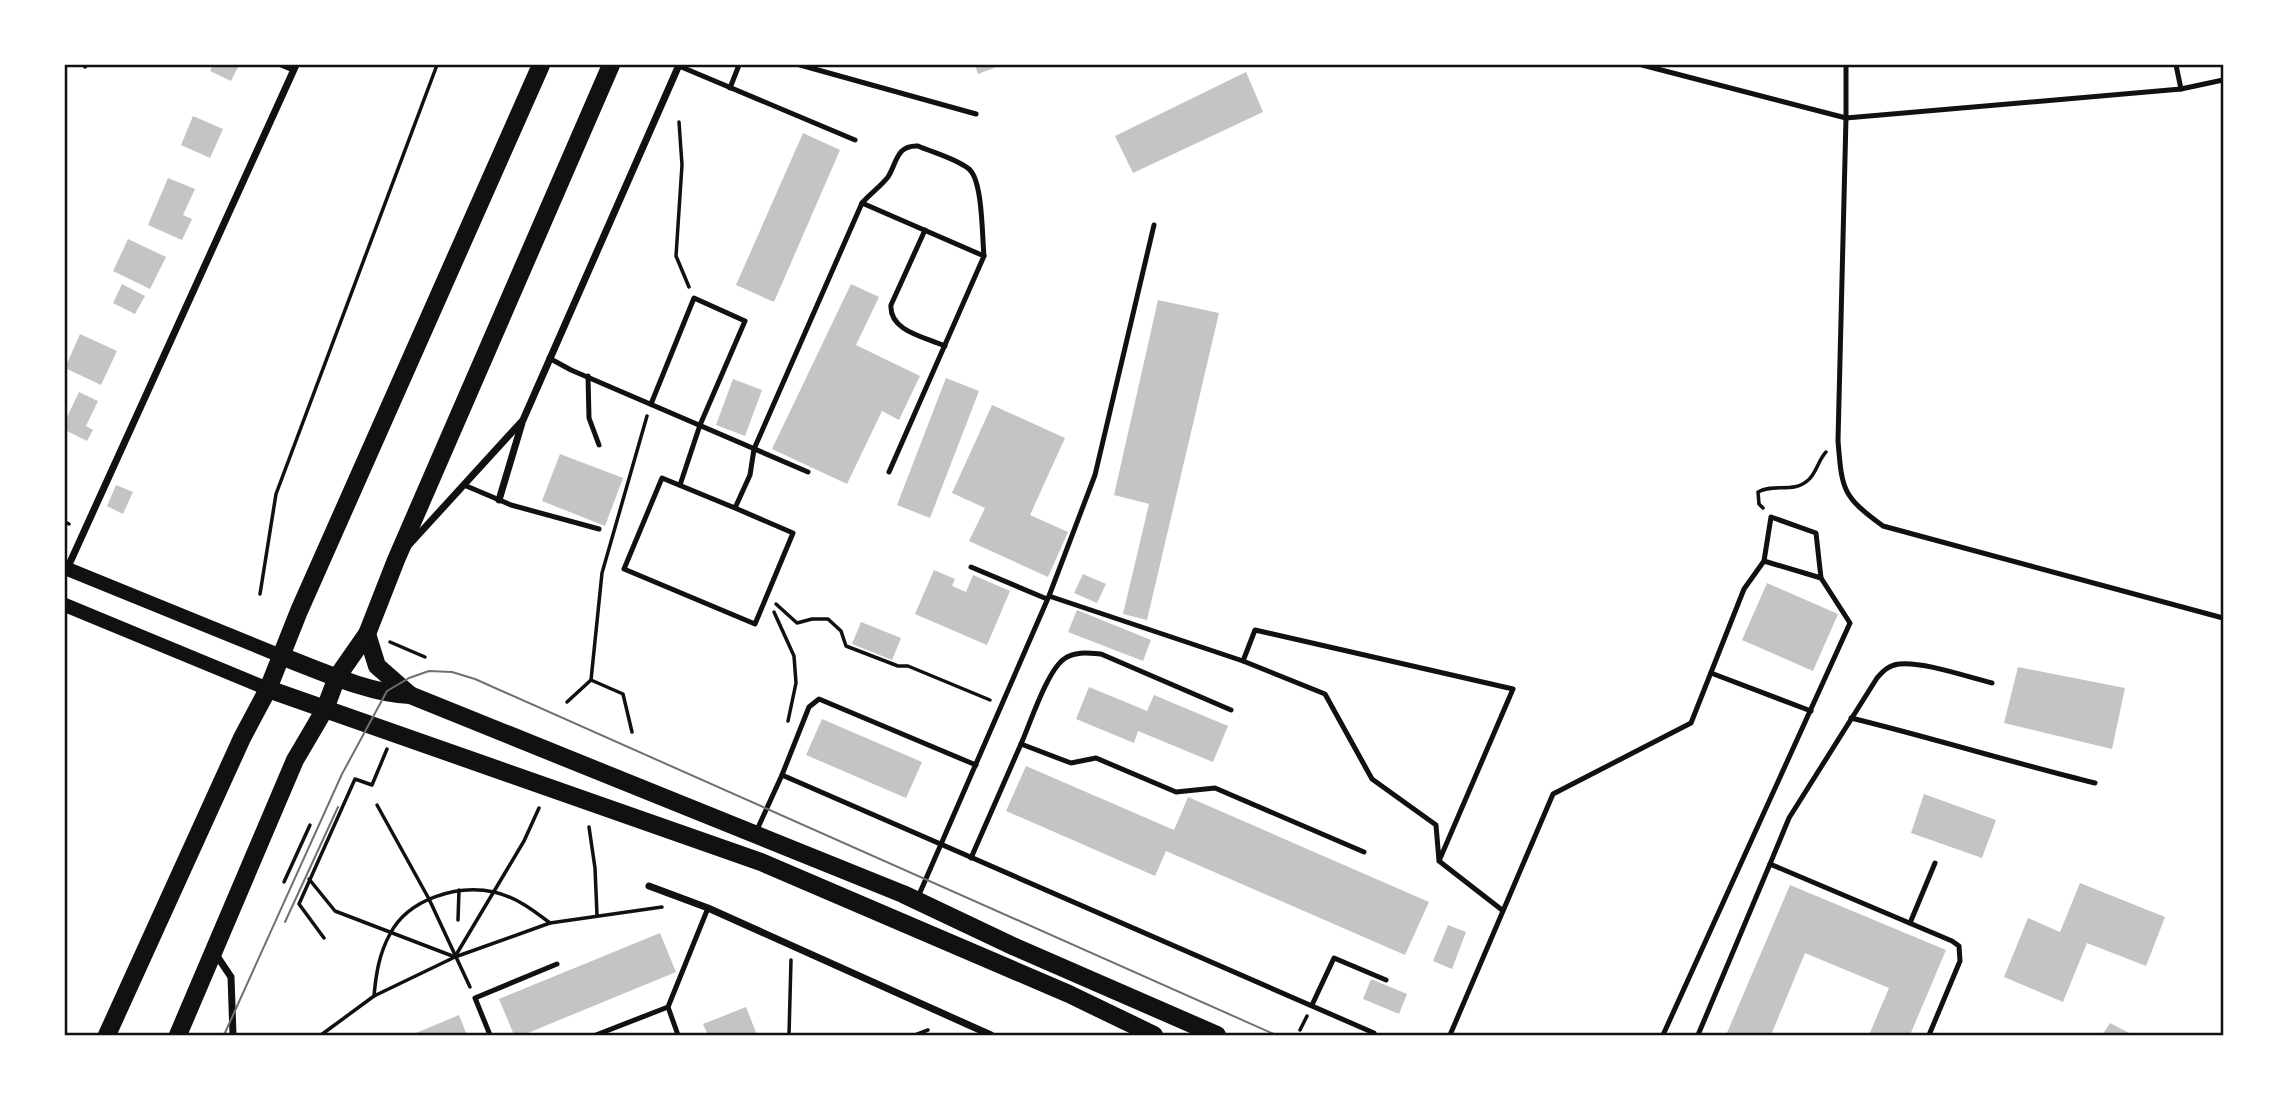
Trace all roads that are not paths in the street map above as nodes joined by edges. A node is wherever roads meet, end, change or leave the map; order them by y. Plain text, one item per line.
1 (281, 65) edge
2 (541, 65) edge
3 (611, 65) edge
4 (679, 65) edge
5 (739, 65) edge
6 (800, 65) edge
7 (1642, 65) edge
8 (1846, 65) edge
9 (2176, 65) edge
10 (294, 67) edge
11 (2223, 80) edge
12 (730, 88) junction
13 (2181, 89) junction
14 (975, 114) dead end
15 (1846, 118) junction
16 (855, 141) dead end
17 (862, 202) junction
18 (1154, 225) dead end
19 (925, 230) junction
20 (984, 256) junction
21 (945, 346) junction
22 (549, 358) junction
23 (588, 376) junction
24 (651, 404) junction
25 (523, 420) junction
26 (700, 425) junction
27 (599, 445) dead end
28 (754, 449) junction
29 (808, 472) dead end
30 (889, 472) dead end
31 (464, 485) junction
32 (680, 485) junction
33 (499, 500) junction
34 (735, 508) junction
35 (598, 529) dead end
36 (396, 560) junction
37 (1764, 561) junction
38 (971, 567) dead end
39 (66, 568) edge
40 (1821, 578) junction
41 (1048, 598) junction
42 (65, 606) edge
43 (2223, 618) edge
44 (367, 634) junction
45 (281, 656) junction
46 (1243, 661) junction
47 (1711, 673) junction
48 (337, 677) junction
49 (1992, 682) dead end
50 (268, 689) junction
51 (410, 695) junction
52 (325, 709) junction
53 (1231, 710) dead end
54 (1811, 710) junction
55 (1852, 718) junction
56 (1021, 744) junction
57 (976, 765) junction
58 (782, 775) junction
59 (2095, 783) dead end
60 (754, 835) junction
61 (942, 845) junction
62 (1364, 852) dead end
63 (971, 858) junction
64 (1439, 861) junction
65 (1935, 863) dead end
66 (1770, 864) junction
67 (649, 886) dead end
68 (917, 901) junction
69 (708, 908) junction
70 (1502, 911) junction
71 (900, 921) junction
72 (1910, 923) junction
73 (214, 950) junction
74 (557, 964) dead end
75 (1386, 980) dead end
76 (1312, 1005) junction
77 (668, 1007) junction
78 (1374, 1033) dead end
79 (107, 1035) edge
80 (178, 1035) edge
81 (233, 1035) edge
82 (490, 1035) edge
83 (596, 1035) edge
84 (678, 1035) edge
85 (991, 1035) edge
86 (1154, 1035) edge
87 (1217, 1035) edge
88 (1450, 1035) edge
89 (1663, 1035) edge
90 (1698, 1035) edge
91 (1929, 1035) edge

1 - 10 lane
2 - 45 main road
3 - 36 main road
4 - 12 lane
4 - 22 street
5 - 12 lane
6 - 14 lane
7 - 15 lane
8 - 15 lane
9 - 13 lane
10 - 39 street
11 - 13 lane
12 - 16 lane
13 - 15 lane
15 - 43 lane
17 - 19 lane
17 - 20 lane
17 - 28 lane
18 - 41 lane
19 - 20 lane
19 - 21 lane
20 - 21 lane
21 - 30 lane
22 - 23 lane
22 - 25 street
23 - 24 lane
23 - 27 lane
24 - 26 lane
24 - 26 lane
25 - 31 street
25 - 33 street
26 - 28 lane
26 - 32 lane
28 - 29 lane
28 - 34 lane
31 - 33 lane
31 - 36 street
32 - 34 lane
32 - 34 lane
33 - 35 lane
36 - 44 main road
37 - 40 lane
37 - 40 lane
37 - 47 lane
38 - 41 lane
39 - 45 main road
40 - 54 lane
41 - 46 lane
41 - 57 lane
42 - 50 main road
44 - 48 main road
44 - 51 main road
45 - 48 main road
45 - 50 main road
46 - 64 lane
46 - 64 lane
47 - 54 lane
47 - 70 lane
48 - 51 main road
48 - 52 main road
49 - 55 lane
50 - 52 main road
50 - 79 main road
51 - 60 main road
52 - 71 main road
52 - 73 main road
53 - 56 lane
54 - 89 lane
55 - 59 lane
55 - 66 lane
56 - 62 lane
56 - 63 lane
57 - 58 lane
57 - 61 lane
58 - 60 lane
58 - 61 lane
60 - 68 main road
61 - 63 lane
61 - 68 lane
63 - 76 lane
64 - 70 lane
65 - 72 lane
66 - 72 lane
66 - 90 lane
67 - 69 street
68 - 71 main road
68 - 87 main road
69 - 77 lane
69 - 85 street
70 - 88 lane
71 - 86 main road
72 - 91 lane
73 - 80 main road
73 - 81 street
74 - 82 lane
75 - 76 lane
76 - 78 lane
77 - 83 lane
77 - 84 lane

